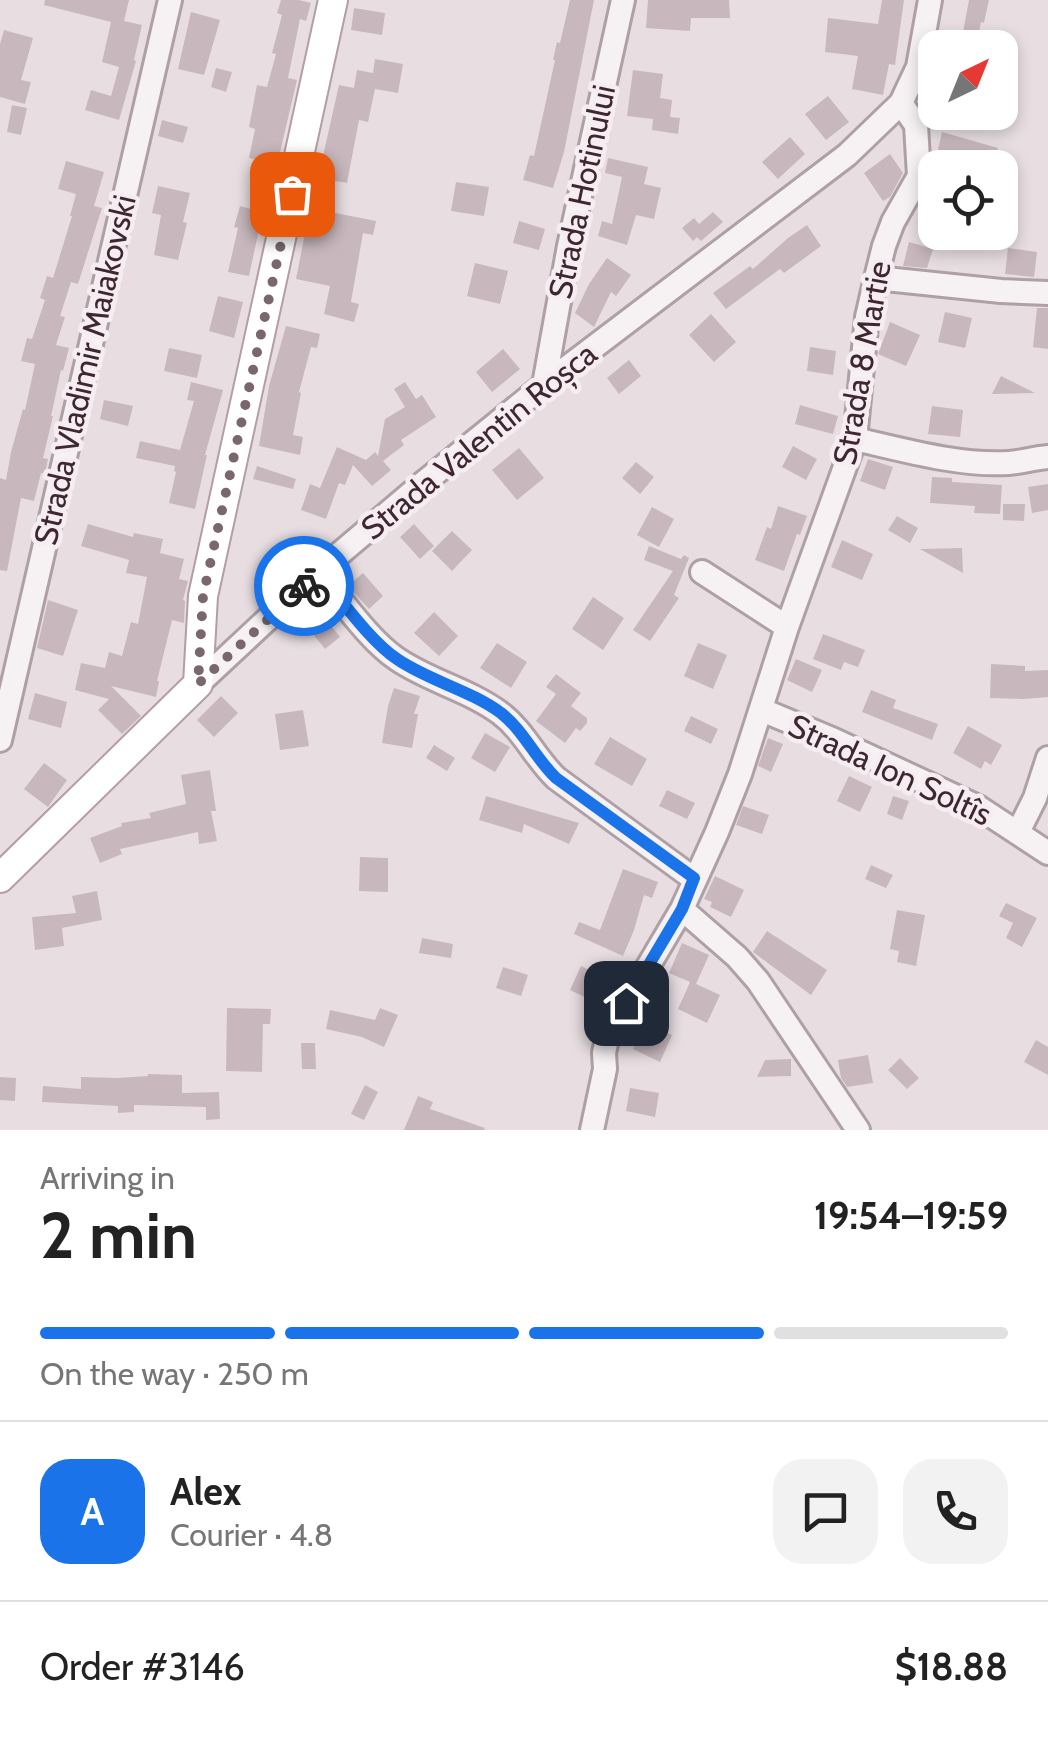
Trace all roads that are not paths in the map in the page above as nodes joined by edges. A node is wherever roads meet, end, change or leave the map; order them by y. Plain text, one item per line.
1 (170, 0) edge
2 (334, 0) edge
3 (623, 0) edge
4 (930, 0) edge
5 (901, 103) junction
6 (876, 278) junction
7 (1048, 293) edge
8 (544, 385) junction
9 (855, 439) junction
10 (1048, 457) edge
11 (318, 572) junction
12 (702, 572) dead end
13 (787, 627) junction
14 (198, 684) junction
15 (762, 710) junction
16 (0, 740) edge
17 (1048, 758) edge
18 (1018, 832) junction
19 (1048, 853) edge
20 (0, 878) edge
21 (694, 878) junction
22 (682, 909) junction
23 (592, 1130) edge
24 (858, 1130) edge

1 - 16 street, Strada Vladimir Maiakovski
2 - 14 main road
3 - 8 street, Strada Hotinului
4 - 5 street, Strada Valentin Roșca
5 - 6 street, Strada 8 Martie
5 - 8 street, Strada Valentin Roșca
6 - 7 street
6 - 9 street, Strada 8 Martie
8 - 11 street, Strada Valentin Roșca
9 - 10 street
9 - 13 street, Strada 8 Martie
11 - 14 street, Strada Valentin Roșca
11 - 21 street
12 - 13 street
13 - 15 street, Strada 8 Martie
14 - 20 main road, Strada Valentin Roșca
15 - 18 street, Strada Ion Soltîs
15 - 21 street, Strada 8 Martie
17 - 18 street, Strada Ion Soltîs
18 - 19 street, Strada Ion Soltîs
21 - 22 street, Strada 8 Martie
22 - 23 street, Strada 8 Martie
22 - 24 street

